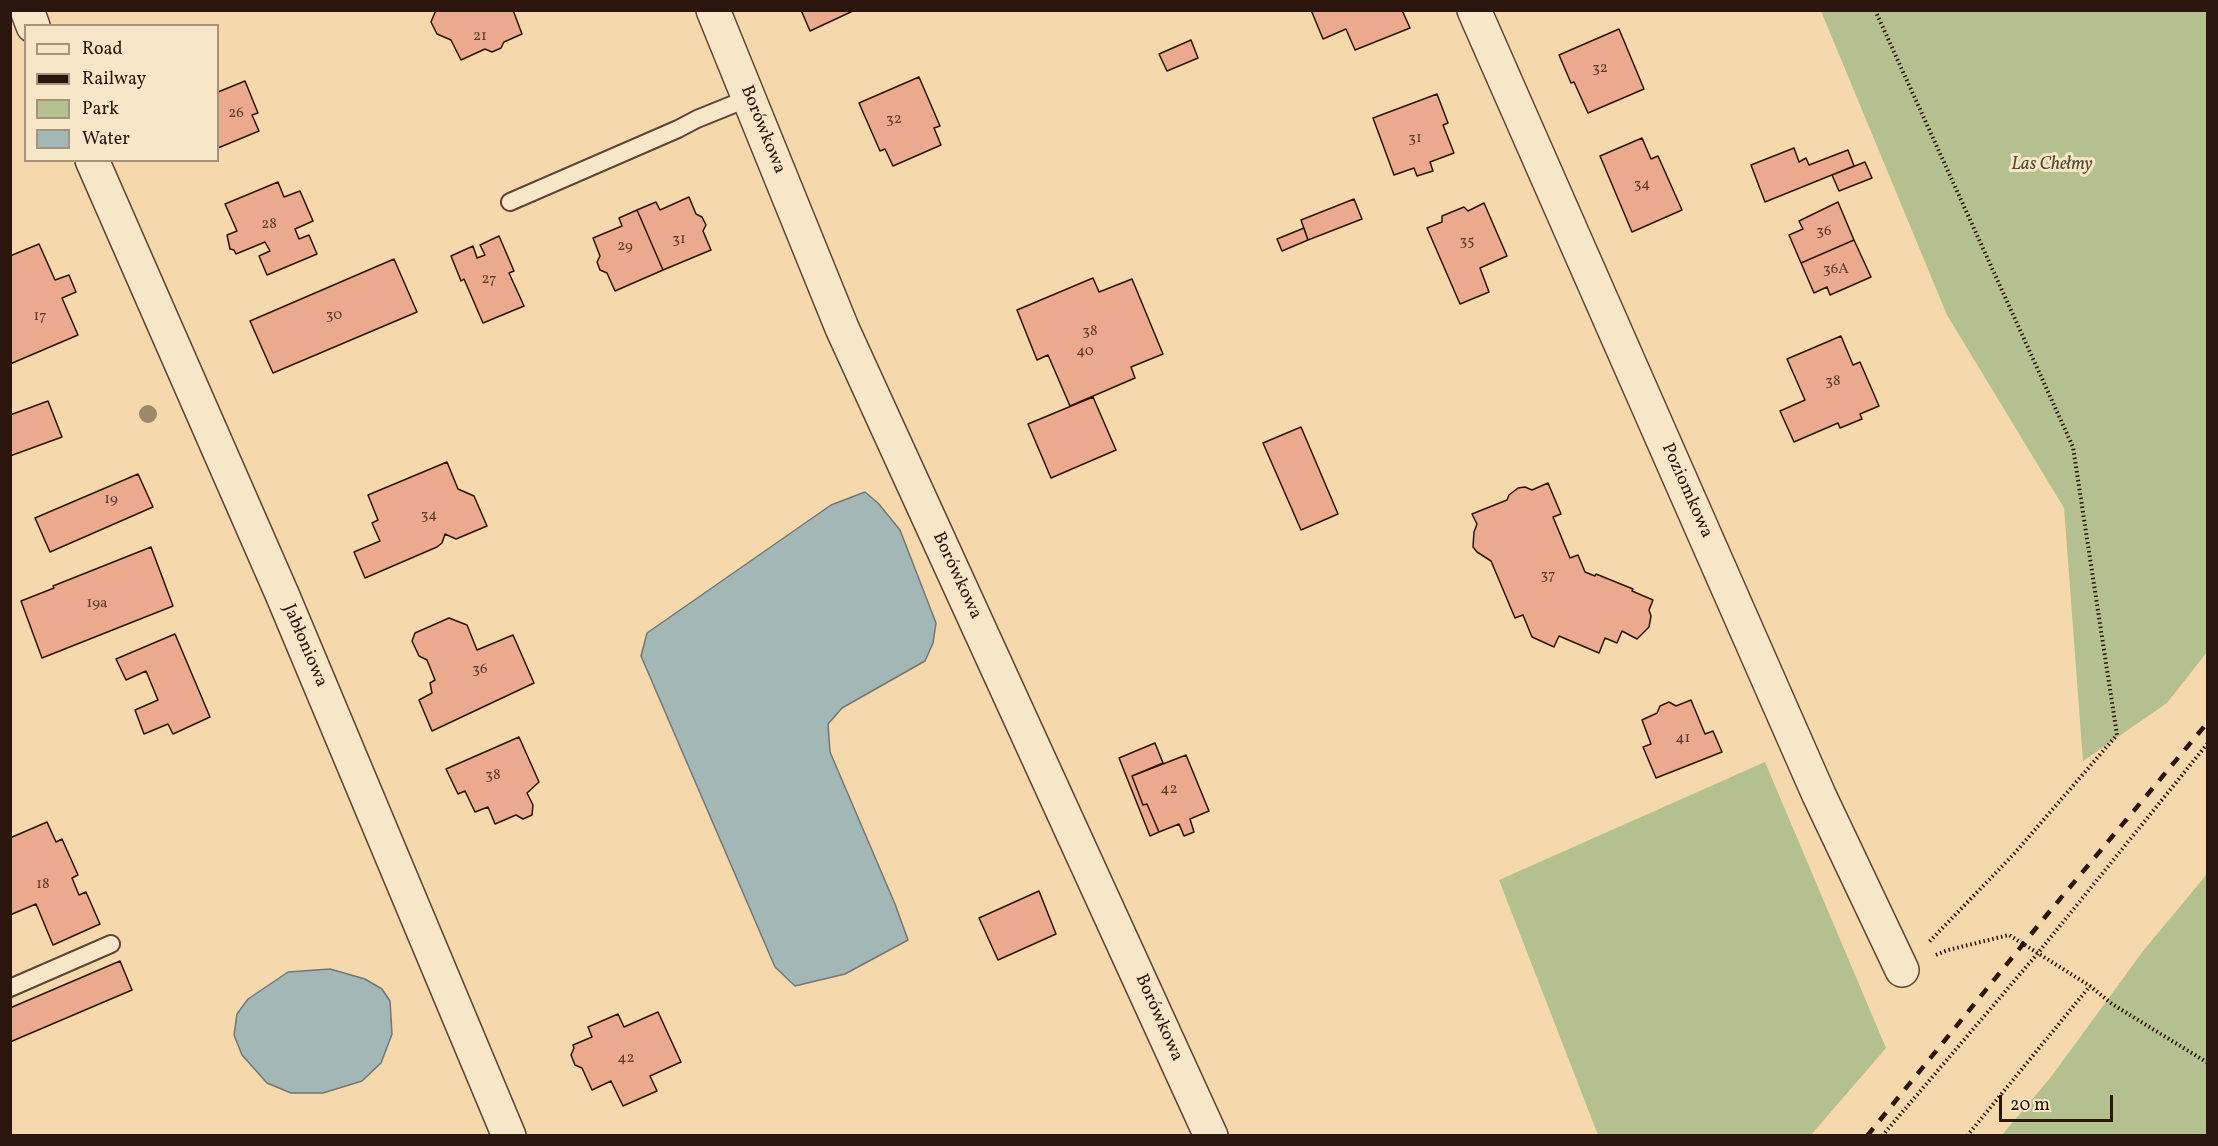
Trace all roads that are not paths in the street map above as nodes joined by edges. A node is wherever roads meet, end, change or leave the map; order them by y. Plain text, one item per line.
1 (713, 10) edge
2 (1474, 10) edge
3 (749, 98) junction
4 (93, 162) edge
5 (510, 202) dead end
6 (111, 944) dead end
7 (1902, 970) road end
8 (10, 988) edge
9 (509, 1136) edge
10 (1211, 1136) edge

1 - 3 street, Borówkowa
2 - 7 street, Poziomkowa
3 - 5 lane
3 - 10 street, Borówkowa
4 - 9 street, Jabłoniowa
6 - 8 lane

